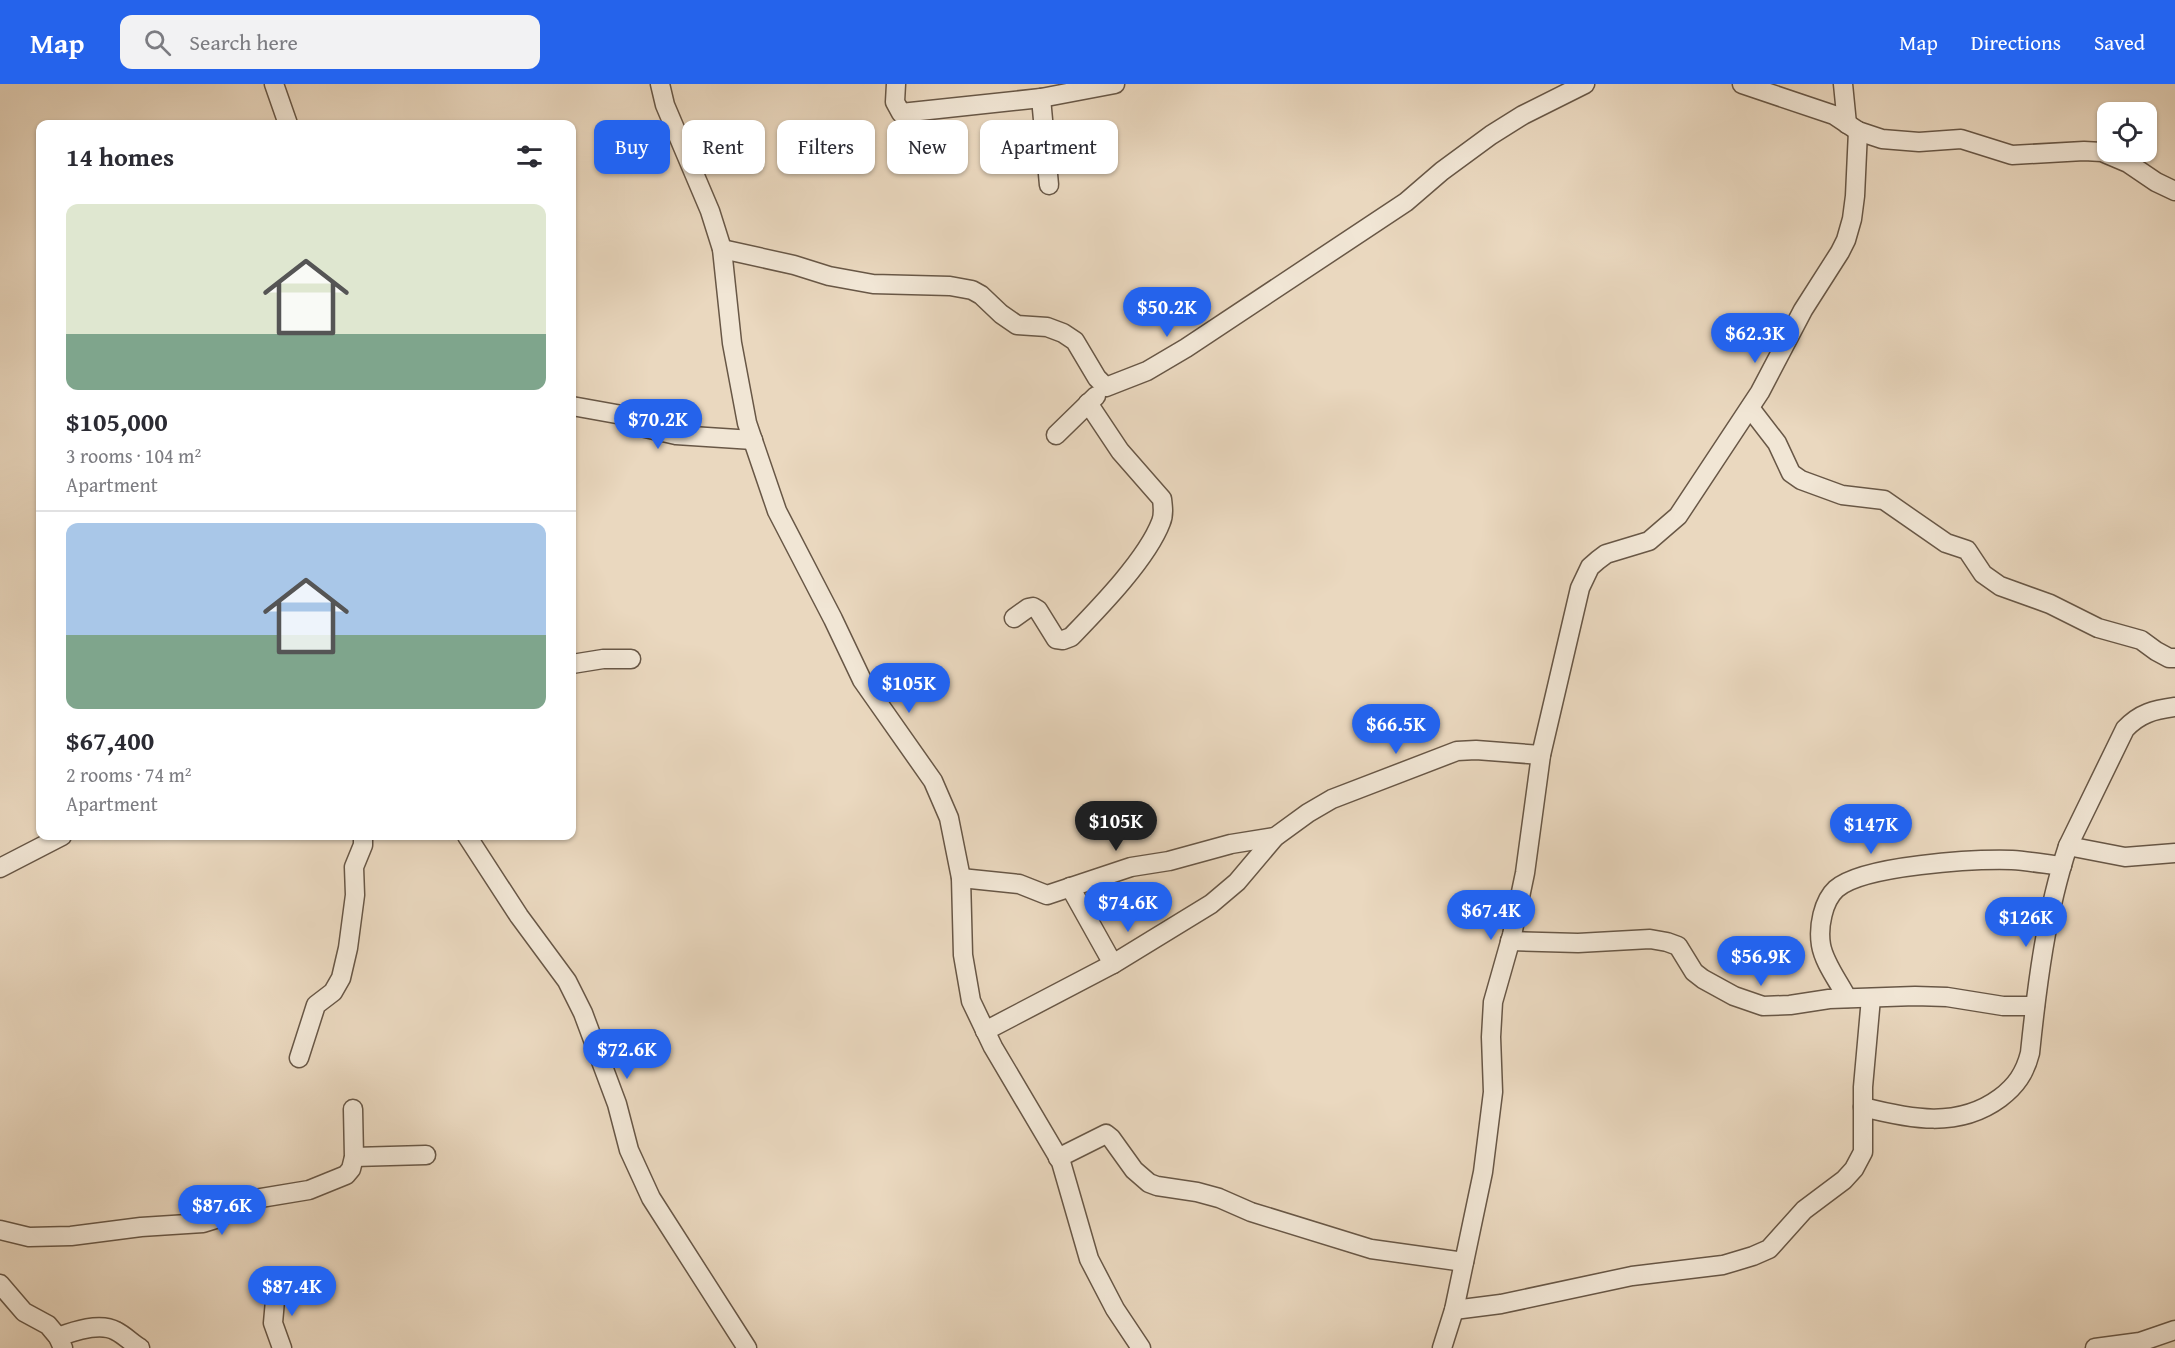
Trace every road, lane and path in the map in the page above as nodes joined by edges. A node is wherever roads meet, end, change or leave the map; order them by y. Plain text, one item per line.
1 (274, 84) edge
2 (660, 84) edge
3 (896, 84) edge
4 (1115, 84) edge
5 (1585, 84) edge
6 (1742, 84) edge
7 (1843, 84) edge
8 (1041, 98) junction
9 (287, 120) edge
10 (1852, 128) junction
11 (1049, 185) dead end
12 (2175, 191) edge
13 (722, 249) junction
14 (1107, 387) junction
15 (1088, 403) junction
16 (576, 407) edge
17 (1750, 408) junction
18 (1056, 435) dead end
19 (753, 440) junction
20 (1014, 618) dead end
21 (2175, 658) edge
22 (631, 659) dead end
23 (576, 663) edge
24 (2175, 707) edge
25 (1541, 755) junction
26 (1275, 837) junction
27 (54, 840) edge
28 (363, 840) edge
29 (470, 840) edge
30 (2068, 846) junction
31 (2175, 853) edge
32 (2062, 866) junction
33 (0, 868) edge
34 (961, 878) junction
35 (1070, 887) junction
36 (1510, 941) junction
37 (1113, 964) junction
38 (1847, 998) junction
39 (1871, 998) junction
40 (2035, 1006) junction
41 (985, 1031) junction
42 (299, 1058) dead end
43 (1863, 1107) junction
44 (354, 1108) dead end
45 (426, 1155) dead end
46 (354, 1157) junction
47 (1058, 1158) junction
48 (0, 1230) edge
49 (1464, 1262) junction
50 (0, 1284) edge
51 (276, 1289) dead end
52 (1454, 1310) junction
53 (2175, 1330) edge
54 (60, 1342) edge
55 (140, 1348) edge
56 (282, 1348) edge
57 (747, 1348) edge
58 (1141, 1348) edge
59 (1442, 1348) edge
60 (2095, 1348) edge

1 - 9 street
2 - 13 street
3 - 8 street
4 - 8 street
5 - 14 street
6 - 10 street
7 - 10 street
8 - 11 street
10 - 12 street
10 - 17 street
13 - 14 street
13 - 19 street
14 - 15 street
15 - 18 street
15 - 20 street
16 - 19 street
17 - 21 street
17 - 25 street
19 - 34 street
22 - 23 street
24 - 30 street
25 - 26 street
25 - 36 street
26 - 35 street
26 - 37 street
27 - 33 street
28 - 42 street
29 - 57 street
30 - 31 street
30 - 32 street
32 - 38 street
32 - 40 street
34 - 35 street
34 - 41 street
35 - 37 street
36 - 38 street
36 - 49 street
37 - 41 street
38 - 39 street
39 - 40 street
39 - 43 street
40 - 43 street
41 - 47 street
43 - 52 street
44 - 46 street
45 - 46 street
46 - 48 street
47 - 49 street
47 - 58 street
49 - 52 street
50 - 54 street
51 - 56 street
52 - 59 street
53 - 60 street
54 - 55 street

